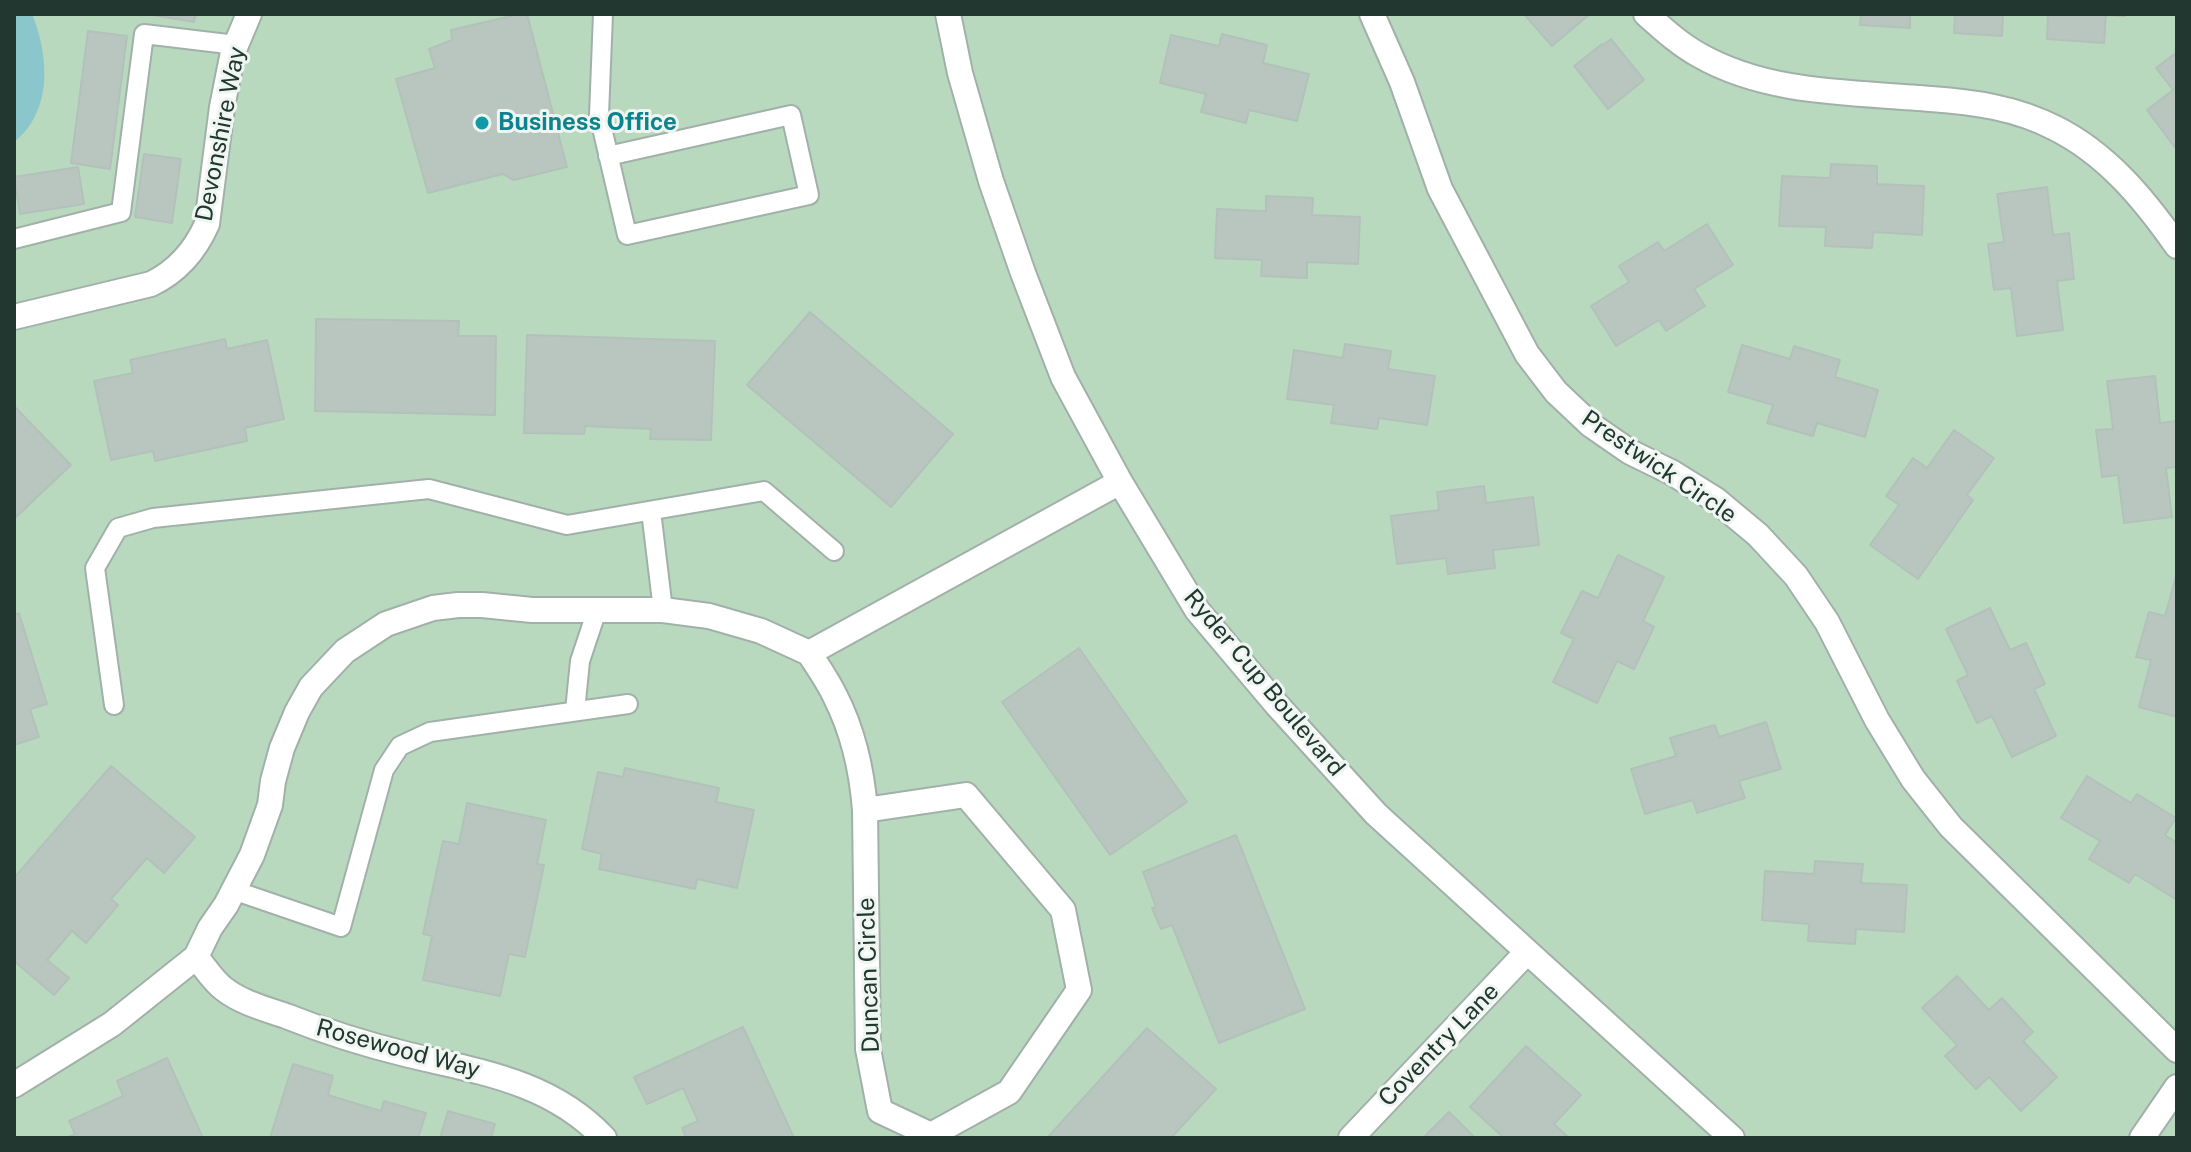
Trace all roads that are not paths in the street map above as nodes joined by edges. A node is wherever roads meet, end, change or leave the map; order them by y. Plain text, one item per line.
1 (249, 14) edge
2 (603, 14) edge
3 (948, 14) edge
4 (1372, 14) edge
5 (1646, 14) edge
6 (236, 45) junction
7 (608, 156) junction
8 (14, 239) edge
9 (2177, 246) edge
10 (14, 317) edge
11 (1120, 482) junction
12 (651, 511) junction
13 (834, 551) dead end
14 (597, 610) junction
15 (663, 610) junction
16 (809, 653) junction
17 (628, 704) dead end
18 (114, 705) dead end
19 (575, 711) junction
20 (865, 810) junction
21 (233, 890) junction
22 (1527, 952) junction
23 (196, 957) junction
24 (2177, 1050) edge
25 (14, 1085) edge
26 (2177, 1087) edge
27 (604, 1138) edge
28 (1351, 1138) edge
29 (1732, 1138) edge
30 (2142, 1138) edge

1 - 6 street, Devonshire Way
2 - 7 lane
3 - 11 street, Ryder Cup Boulevard
4 - 24 street, Prestwick Circle
5 - 9 street
6 - 8 lane
6 - 10 street, Devonshire Way
7 - 7 lane
11 - 16 street
11 - 22 street, Ryder Cup Boulevard
12 - 13 lane
12 - 15 lane
12 - 18 lane
14 - 15 street
14 - 19 lane
14 - 21 street
15 - 16 street
16 - 20 street, Duncan Circle
17 - 19 lane
19 - 21 lane
20 - 20 street, Duncan Circle
21 - 23 street
22 - 28 street, Coventry Lane
22 - 29 street, Ryder Cup Boulevard
23 - 25 street
23 - 27 street, Rosewood Way
26 - 30 street

